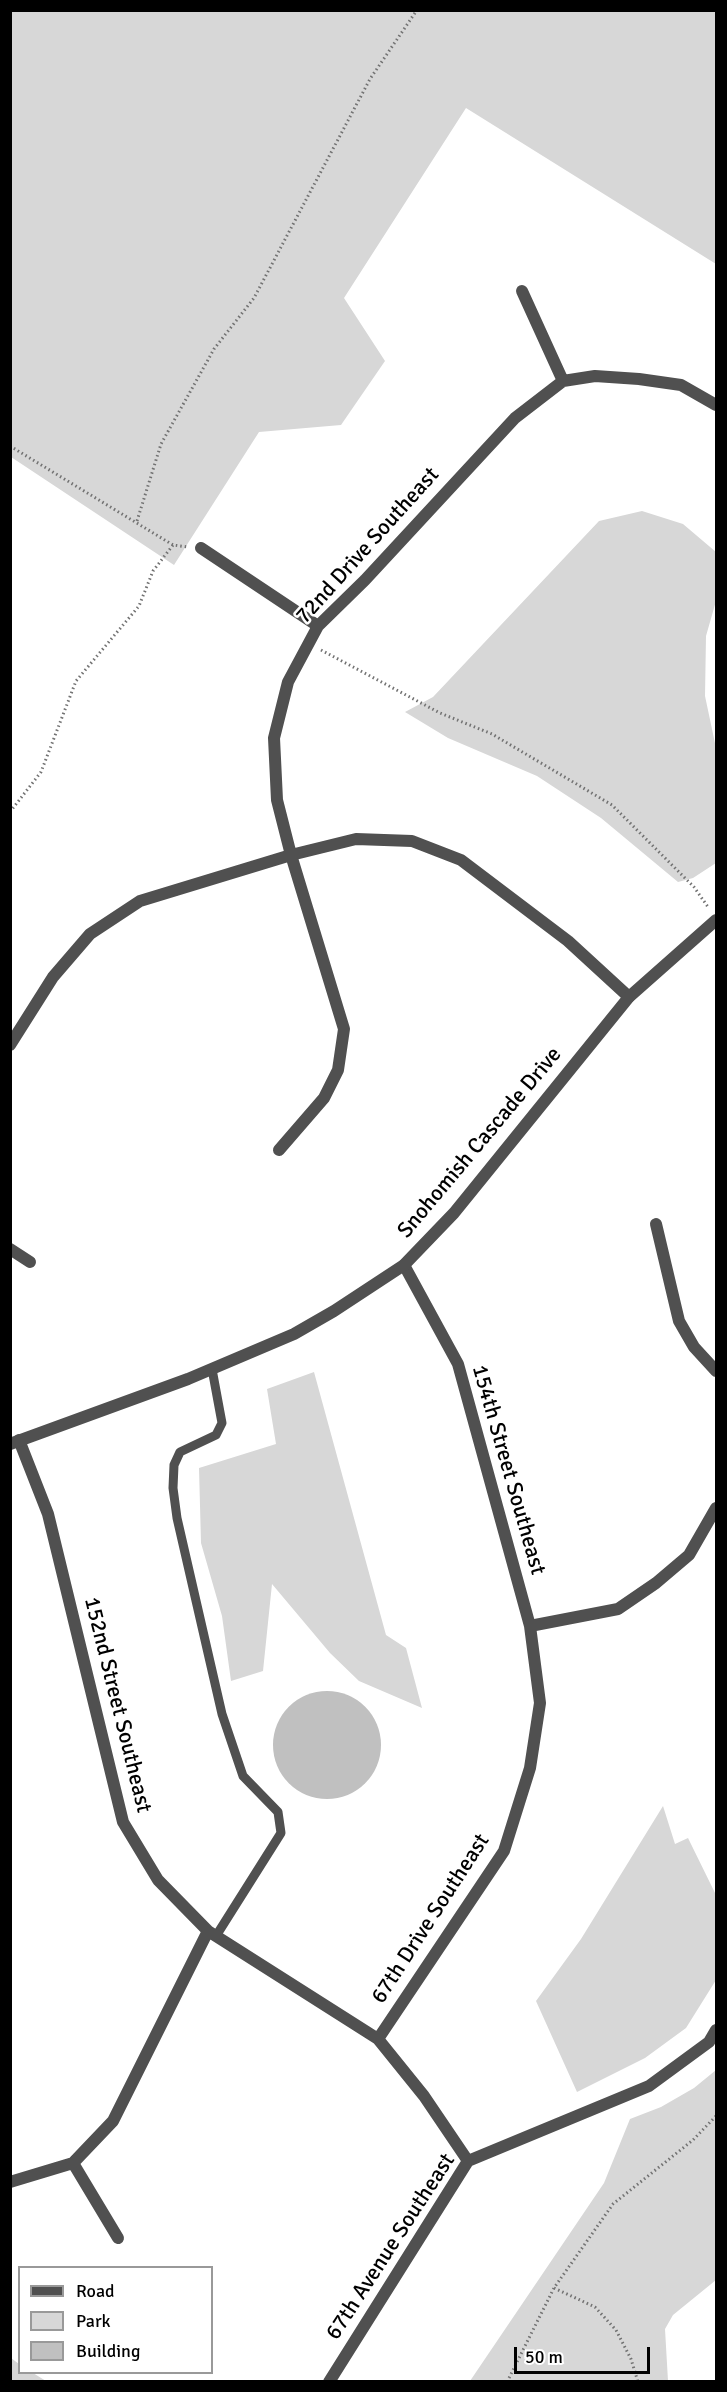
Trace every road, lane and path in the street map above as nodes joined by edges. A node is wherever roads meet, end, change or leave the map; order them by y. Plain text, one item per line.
1 (417, 10) edge
2 (522, 291) dead end
3 (563, 381) junction
4 (717, 405) edge
5 (10, 446) edge
6 (137, 521) junction
7 (201, 548) dead end
8 (318, 626) junction
9 (309, 644) junction
10 (10, 812) edge
11 (291, 855) junction
12 (714, 916) edge
13 (629, 998) junction
14 (10, 1045) edge
15 (279, 1150) dead end
16 (656, 1224) dead end
17 (10, 1249) edge
18 (30, 1262) dead end
19 (404, 1265) junction
20 (212, 1369) junction
21 (717, 1371) edge
22 (15, 1442) edge
23 (717, 1508) edge
24 (530, 1626) junction
25 (212, 1933) junction
26 (717, 2030) edge
27 (378, 2039) junction
28 (717, 2116) edge
29 (468, 2161) junction
30 (73, 2163) junction
31 (10, 2182) edge
32 (118, 2238) dead end
33 (554, 2288) junction
34 (329, 2382) edge
35 (507, 2382) edge
36 (638, 2382) edge

1 - 6 path
2 - 3 street
3 - 4 street
3 - 8 street, 72nd Drive Southeast
5 - 6 path
6 - 10 path
7 - 8 street
8 - 9 street, 72nd Drive Southeast
9 - 11 street, 72nd Drive Southeast
9 - 12 path
11 - 13 street
11 - 14 street
11 - 15 street, 72nd Drive Southeast
12 - 13 street, Snohomish Cascade Drive
13 - 19 street, Snohomish Cascade Drive
16 - 21 street
17 - 18 street
19 - 20 street, Snohomish Cascade Drive
19 - 24 street, 154th Street Southeast
20 - 22 street, Snohomish Cascade Drive
20 - 25 lane
22 - 25 street, 152nd Street Southeast
23 - 24 street
24 - 27 street, 67th Drive Southeast
25 - 27 street, 152nd Street Southeast
25 - 30 street
26 - 29 street, 67th Avenue Southeast
27 - 29 street, 152nd Street Southeast
28 - 33 path
29 - 34 street, 67th Avenue Southeast
30 - 31 street
30 - 32 street
33 - 35 path
33 - 36 path

